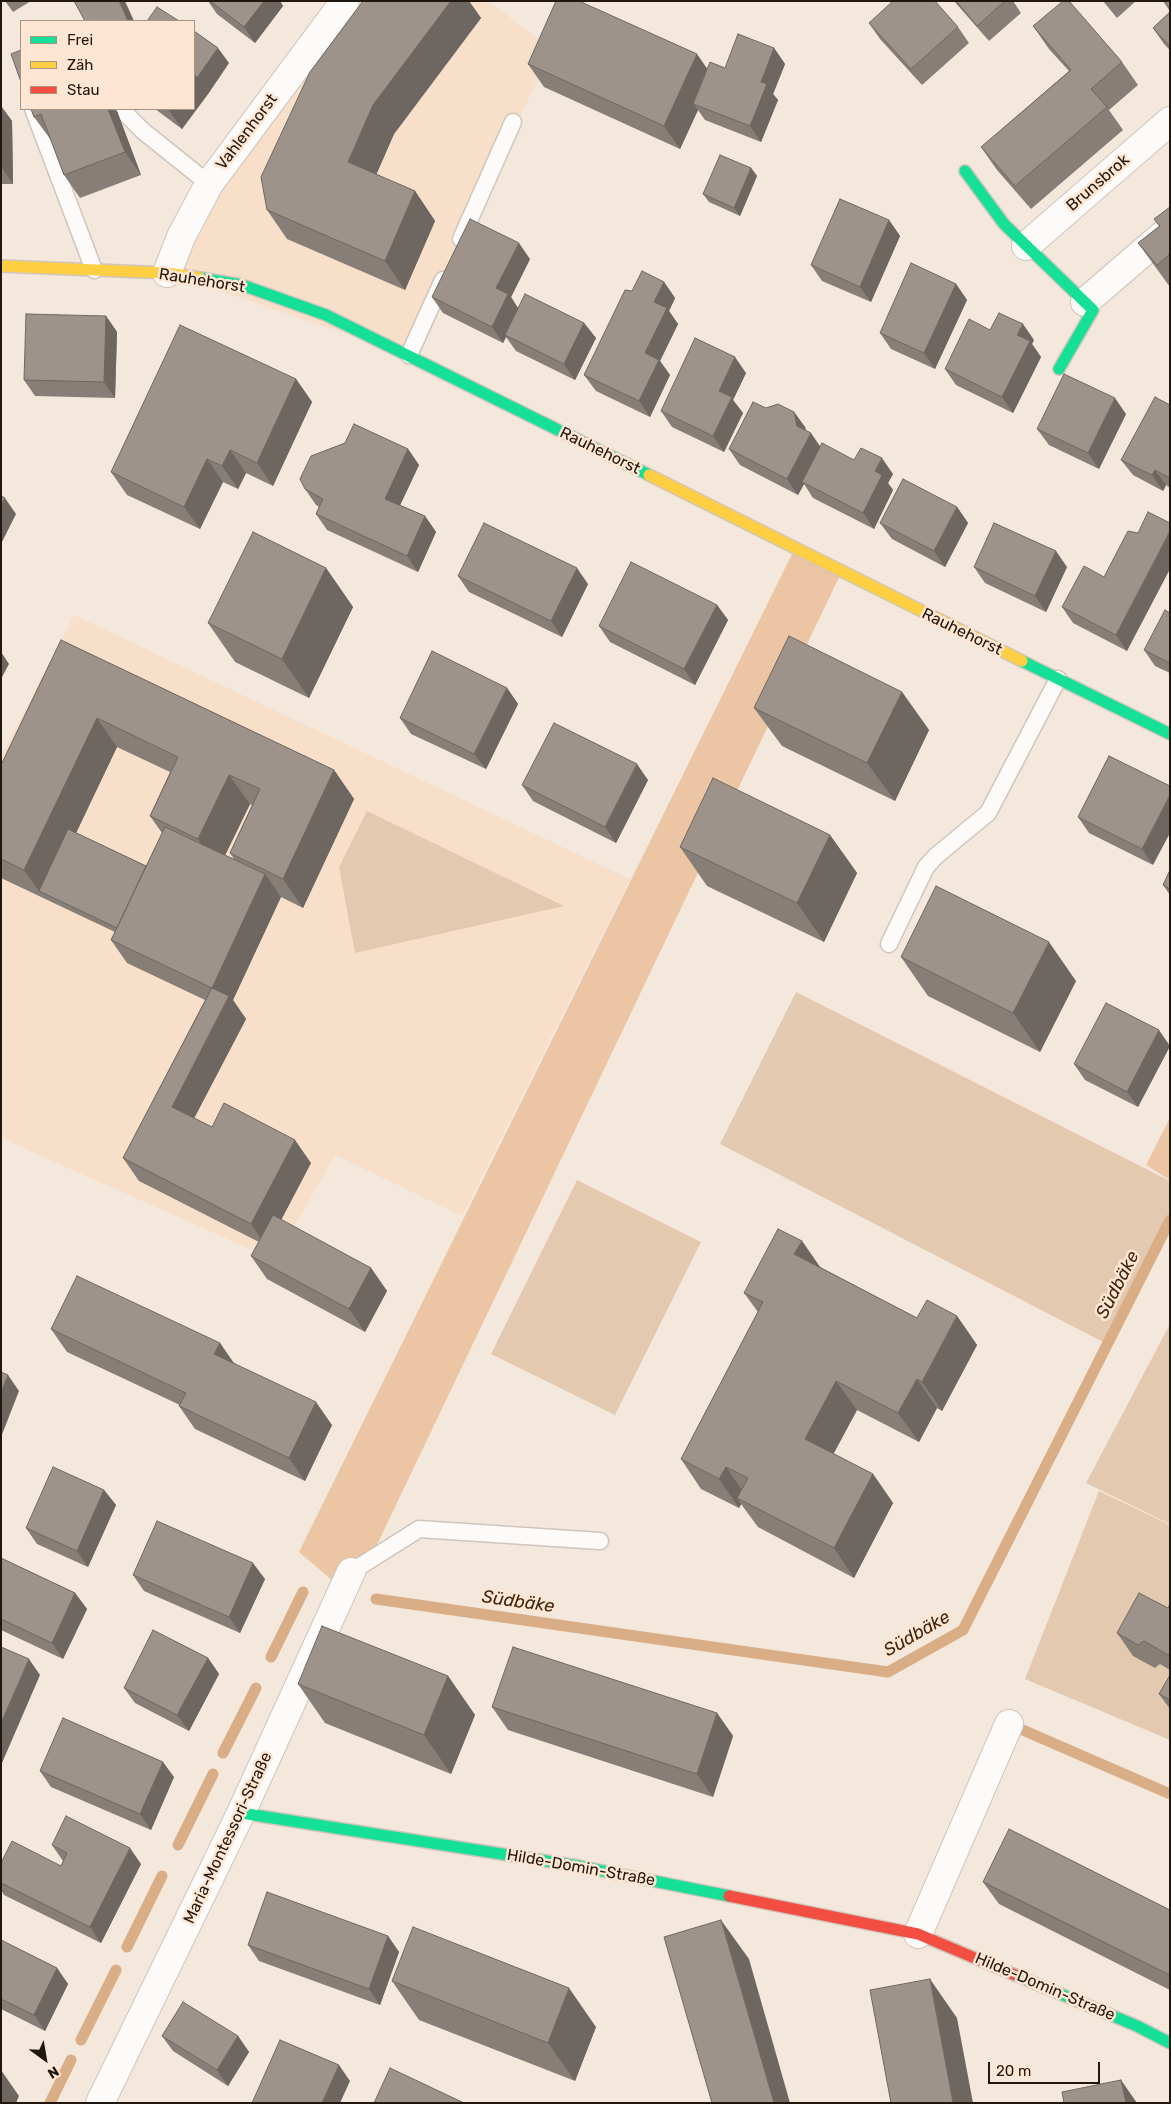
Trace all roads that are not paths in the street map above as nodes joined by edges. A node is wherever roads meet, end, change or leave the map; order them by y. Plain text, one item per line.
1 (345, 1) edge
2 (33, 110) edge
3 (122, 110) edge
4 (1170, 121) edge
5 (513, 122) dead end
6 (964, 171) dead end
7 (209, 184) junction
8 (1170, 229) edge
9 (1026, 246) junction
10 (1, 266) edge
11 (94, 270) junction
12 (167, 274) junction
13 (1085, 302) junction
14 (409, 355) junction
15 (1060, 369) dead end
16 (1058, 679) junction
17 (1170, 734) edge
18 (889, 944) dead end
19 (600, 1541) dead end
20 (352, 1572) joint
21 (1009, 1724) dead end
22 (241, 1813) junction
23 (918, 1934) junction
24 (1170, 2043) edge
25 (100, 2103) edge

1 - 7 street, Vahlenhorst
2 - 11 lane
3 - 7 lane
4 - 9 street, Brunsbrok
5 - 14 lane
6 - 9 street
7 - 12 street, Vahlenhorst
8 - 13 street
9 - 13 street
10 - 11 street, Rauhehorst
11 - 12 street, Rauhehorst
12 - 14 street, Rauhehorst
13 - 15 street
14 - 16 street, Rauhehorst
16 - 17 street, Rauhehorst
16 - 18 lane
19 - 20 lane
20 - 22 street, Maria-Montessori-Straße
21 - 23 street
22 - 23 street, Hilde-Domin-Straße
22 - 25 street, Maria-Montessori-Straße
23 - 24 street, Hilde-Domin-Straße

